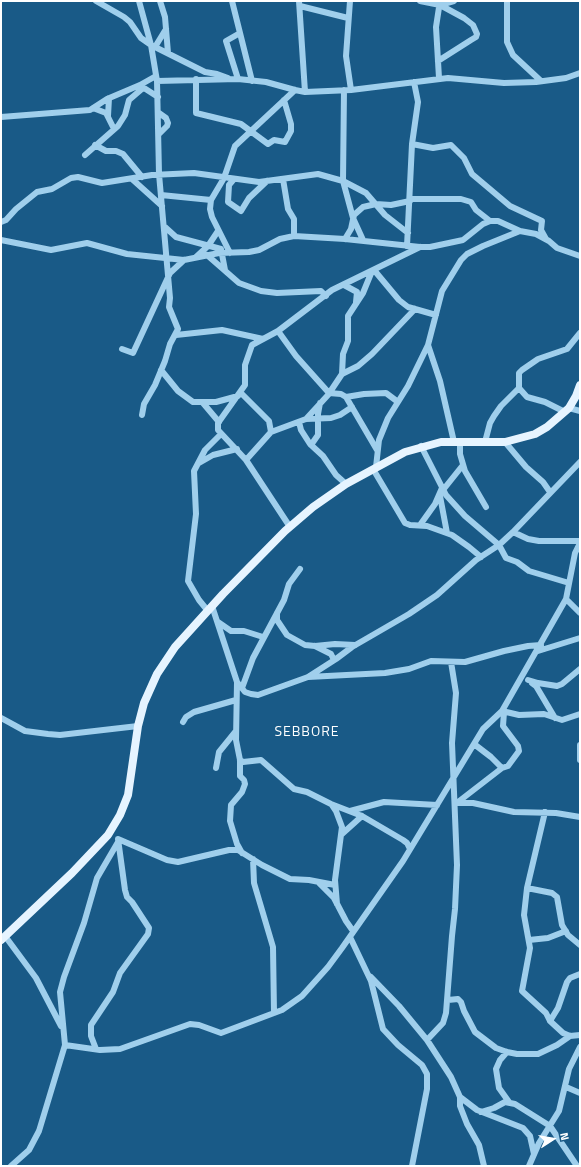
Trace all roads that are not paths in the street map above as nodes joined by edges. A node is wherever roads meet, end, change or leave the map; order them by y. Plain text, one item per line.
1 (96, 1) edge
2 (139, 1) edge
3 (160, 1) edge
4 (232, 1) edge
5 (350, 1) edge
6 (420, 1) edge
7 (454, 1) edge
8 (507, 1) edge
9 (300, 3) edge
10 (440, 3) edge
11 (106, 4) edge
12 (348, 18) junction
13 (166, 29) junction
14 (240, 33) junction
15 (153, 46) junction
16 (168, 53) junction
17 (438, 61) junction
18 (580, 73) edge
19 (439, 78) junction
20 (156, 79) junction
21 (196, 79) junction
22 (230, 80) junction
23 (238, 80) junction
24 (252, 80) junction
25 (541, 81) junction
26 (414, 82) junction
27 (141, 87) junction
28 (295, 90) junction
29 (348, 90) junction
30 (305, 92) junction
31 (158, 97) junction
32 (109, 98) junction
33 (284, 100) junction
34 (93, 108) junction
35 (108, 116) junction
36 (1, 117) edge
37 (114, 129) junction
38 (251, 131) junction
39 (412, 144) junction
40 (95, 145) junction
41 (85, 155) dead end
42 (159, 174) junction
43 (142, 177) junction
44 (224, 178) junction
45 (132, 179) junction
46 (234, 179) junction
47 (283, 179) junction
48 (268, 181) junction
49 (343, 181) junction
50 (161, 195) junction
51 (212, 200) junction
52 (410, 200) junction
53 (376, 204) junction
54 (162, 206) junction
55 (353, 218) junction
56 (490, 221) junction
57 (1, 222) edge
58 (165, 227) junction
59 (218, 230) junction
60 (520, 231) junction
61 (408, 233) junction
62 (294, 236) junction
63 (345, 239) junction
64 (546, 239) junction
65 (1, 240) edge
66 (363, 240) junction
67 (208, 246) junction
68 (407, 246) junction
69 (420, 247) junction
70 (223, 253) junction
71 (230, 253) junction
72 (207, 255) junction
73 (580, 256) edge
74 (167, 258) junction
75 (196, 258) junction
76 (184, 260) junction
77 (373, 271) junction
78 (226, 272) junction
79 (168, 276) junction
80 (344, 285) junction
81 (326, 296) junction
82 (355, 306) junction
83 (415, 309) junction
84 (436, 315) junction
85 (278, 331) junction
86 (580, 333) edge
87 (176, 335) junction
88 (263, 339) junction
89 (428, 345) junction
90 (122, 349) dead end
91 (161, 370) junction
92 (342, 374) junction
93 (580, 385) edge
94 (519, 388) junction
95 (329, 393) junction
96 (239, 394) junction
97 (346, 397) junction
98 (321, 402) junction
99 (398, 402) junction
100 (203, 403) junction
101 (352, 406) junction
102 (567, 410) junction
103 (580, 412) edge
104 (142, 415) dead end
105 (319, 418) junction
106 (306, 419) junction
107 (219, 422) junction
108 (299, 422) junction
109 (291, 425) junction
110 (301, 430) junction
111 (271, 432) junction
112 (221, 434) junction
113 (457, 442) junction
114 (485, 442) junction
115 (505, 442) junction
116 (311, 445) junction
117 (421, 446) junction
118 (237, 449) junction
119 (377, 450) junction
120 (246, 460) junction
121 (580, 462) edge
122 (199, 464) junction
123 (463, 466) junction
124 (374, 468) junction
125 (346, 484) junction
126 (442, 491) junction
127 (550, 492) junction
128 (486, 507) dead end
129 (420, 525) junction
130 (290, 527) junction
131 (513, 532) junction
132 (447, 533) junction
133 (580, 542) edge
134 (499, 545) junction
135 (481, 557) junction
136 (300, 569) dead end
137 (570, 583) junction
138 (566, 599) junction
139 (210, 609) junction
140 (277, 611) junction
141 (580, 614) edge
142 (218, 622) junction
143 (263, 637) junction
144 (580, 638) edge
145 (355, 645) junction
146 (315, 646) junction
147 (539, 648) junction
148 (334, 660) junction
149 (451, 662) junction
150 (580, 669) edge
151 (522, 676) junction
152 (308, 677) junction
153 (528, 680) junction
154 (238, 682) junction
155 (242, 688) junction
156 (236, 700) junction
157 (503, 711) junction
158 (580, 714) edge
159 (1, 718) edge
160 (554, 718) junction
161 (183, 722) dead end
162 (138, 726) junction
163 (236, 731) junction
164 (474, 744) junction
165 (580, 745) edge
166 (240, 760) junction
167 (580, 760) edge
168 (216, 768) dead end
169 (502, 768) junction
170 (453, 780) junction
171 (456, 802) junction
172 (330, 804) junction
173 (437, 805) junction
174 (350, 811) junction
175 (545, 812) junction
176 (362, 816) junction
177 (580, 818) edge
178 (342, 834) junction
179 (108, 835) junction
180 (118, 840) junction
181 (411, 845) junction
182 (242, 853) junction
183 (253, 859) junction
184 (319, 883) junction
185 (335, 885) junction
186 (527, 888) junction
187 (337, 904) junction
188 (566, 931) junction
189 (352, 934) junction
190 (3, 938) edge
191 (529, 940) junction
192 (580, 945) edge
193 (367, 974) junction
194 (580, 974) edge
195 (448, 1000) junction
196 (274, 1013) junction
197 (550, 1020) junction
198 (63, 1030) junction
199 (580, 1035) edge
200 (570, 1036) junction
201 (427, 1040) junction
202 (65, 1045) junction
203 (580, 1047) edge
204 (96, 1049) junction
205 (507, 1052) junction
206 (566, 1087) junction
207 (580, 1093) edge
208 (460, 1097) junction
209 (508, 1102) junction
210 (481, 1112) junction
211 (550, 1126) junction
212 (534, 1154) junction
213 (11, 1166) edge
214 (412, 1166) edge
215 (484, 1166) edge
216 (529, 1166) edge
217 (577, 1166) edge

1 - 11 street
2 - 15 street
3 - 13 street
4 - 14 street
5 - 12 street
6 - 10 street
7 - 10 street
8 - 25 street
9 - 12 street
9 - 30 street
10 - 17 street
10 - 17 street
11 - 15 street
12 - 29 street
13 - 15 street
13 - 16 street
14 - 23 street
14 - 24 street
15 - 16 street
15 - 20 street
16 - 22 street
17 - 19 street
18 - 25 street
19 - 25 street
19 - 26 street
20 - 21 street
20 - 27 street
20 - 31 street
21 - 22 street
21 - 38 street
22 - 23 street
23 - 24 street
24 - 28 street
26 - 29 street
26 - 39 street
27 - 31 street
27 - 32 street
27 - 37 street
28 - 30 street
28 - 33 street
29 - 30 street
29 - 49 street
31 - 42 street
32 - 34 street
32 - 35 street
33 - 38 street
33 - 38 street
34 - 35 street
34 - 36 street
35 - 37 street
37 - 40 street
38 - 44 street
39 - 52 street
39 - 64 street
40 - 41 street
40 - 43 street
42 - 43 street
42 - 44 street
42 - 50 street
43 - 45 street
44 - 46 street
44 - 51 street
45 - 54 street
45 - 57 street
46 - 48 street
46 - 48 street
47 - 48 street
47 - 49 street
47 - 62 street
49 - 53 street
49 - 55 street
50 - 51 street
50 - 54 street
51 - 59 street
52 - 53 street
52 - 56 street
52 - 61 street
53 - 55 street
53 - 61 street
54 - 58 street
55 - 63 street
55 - 66 street
56 - 60 street
56 - 69 street
58 - 67 street
58 - 74 street
59 - 67 street
59 - 71 street
60 - 64 street
60 - 84 street
61 - 68 street
62 - 63 street
62 - 71 street
63 - 66 street
64 - 73 street
65 - 74 street
66 - 68 street
67 - 70 street
67 - 75 street
68 - 69 street
69 - 77 street
70 - 71 street
70 - 72 street
70 - 78 street
72 - 75 street
72 - 78 street
74 - 76 street
74 - 79 street
75 - 76 street
76 - 79 street
77 - 80 street
77 - 82 street
77 - 83 street
78 - 81 street
79 - 87 street
79 - 90 street
80 - 81 street
80 - 82 street
81 - 85 street
82 - 92 street
83 - 84 street
83 - 92 street
84 - 89 street
85 - 88 street
85 - 95 street
86 - 94 street
87 - 88 street
87 - 91 street
88 - 96 street
89 - 99 street
89 - 113 street
91 - 100 street
91 - 104 street
92 - 95 street
93 - 102 main road
94 - 102 street
94 - 114 street
95 - 97 street
95 - 98 street
96 - 100 street
96 - 107 street
96 - 111 street
97 - 99 street
97 - 101 street
98 - 105 street
98 - 106 street
99 - 119 street
100 - 107 street
101 - 105 street
101 - 119 street
102 - 103 street
102 - 115 main road
105 - 106 street
105 - 116 street
106 - 108 street
107 - 112 street
108 - 109 street
108 - 110 street
109 - 110 street
109 - 111 street
110 - 116 street
111 - 120 street
112 - 118 street
112 - 122 street
113 - 114 main road
113 - 117 main road
113 - 123 street
114 - 115 main road
115 - 127 street
116 - 125 street
117 - 124 main road
117 - 126 street
118 - 120 street
118 - 122 street
119 - 124 street
120 - 130 street
121 - 127 street
122 - 139 street
123 - 126 street
123 - 128 street
124 - 125 main road
124 - 129 street
125 - 130 main road
126 - 129 street
126 - 132 street
126 - 134 street
127 - 131 street
129 - 132 street
130 - 139 main road
131 - 133 street
131 - 134 street
132 - 135 street
133 - 137 street
134 - 135 street
134 - 137 street
135 - 145 street
136 - 140 street
137 - 138 street
138 - 141 street
138 - 147 street
139 - 142 street
139 - 162 main road
140 - 143 street
140 - 146 street
142 - 143 street
142 - 154 street
143 - 155 street
144 - 147 street
145 - 146 street
145 - 148 street
146 - 148 street
147 - 149 street
147 - 151 street
148 - 152 street
149 - 152 street
149 - 170 street
150 - 153 street
151 - 153 street
151 - 157 street
152 - 155 street
153 - 160 street
154 - 155 street
154 - 156 street
156 - 161 street
156 - 163 street
157 - 160 street
157 - 164 street
157 - 169 street
158 - 160 street
159 - 162 street
162 - 179 main road
163 - 166 street
163 - 168 street
164 - 169 street
164 - 170 street
165 - 167 street
166 - 172 street
166 - 182 street
169 - 171 street
170 - 171 street
170 - 173 street
171 - 175 street
171 - 195 street
172 - 174 street
172 - 178 street
173 - 174 street
173 - 181 street
174 - 176 street
175 - 177 street
175 - 186 street
176 - 178 street
176 - 181 street
178 - 185 street
179 - 180 street
179 - 190 main road
180 - 182 street
180 - 198 street
180 - 204 street
181 - 189 street
182 - 183 street
183 - 184 street
183 - 196 street
184 - 185 street
184 - 187 street
185 - 187 street
186 - 188 street
186 - 191 street
187 - 189 street
188 - 191 street
188 - 192 street
189 - 193 street
189 - 196 street
190 - 198 street
191 - 197 street
193 - 201 street
193 - 214 street
194 - 197 street
195 - 201 street
195 - 205 street
196 - 204 street
197 - 200 street
198 - 202 street
199 - 200 street
200 - 205 street
201 - 208 street
202 - 204 street
202 - 213 street
203 - 206 street
205 - 209 street
206 - 207 street
206 - 211 street
208 - 210 street
208 - 215 street
209 - 210 street
209 - 211 street
210 - 212 street
211 - 212 street
211 - 217 street
212 - 216 street

